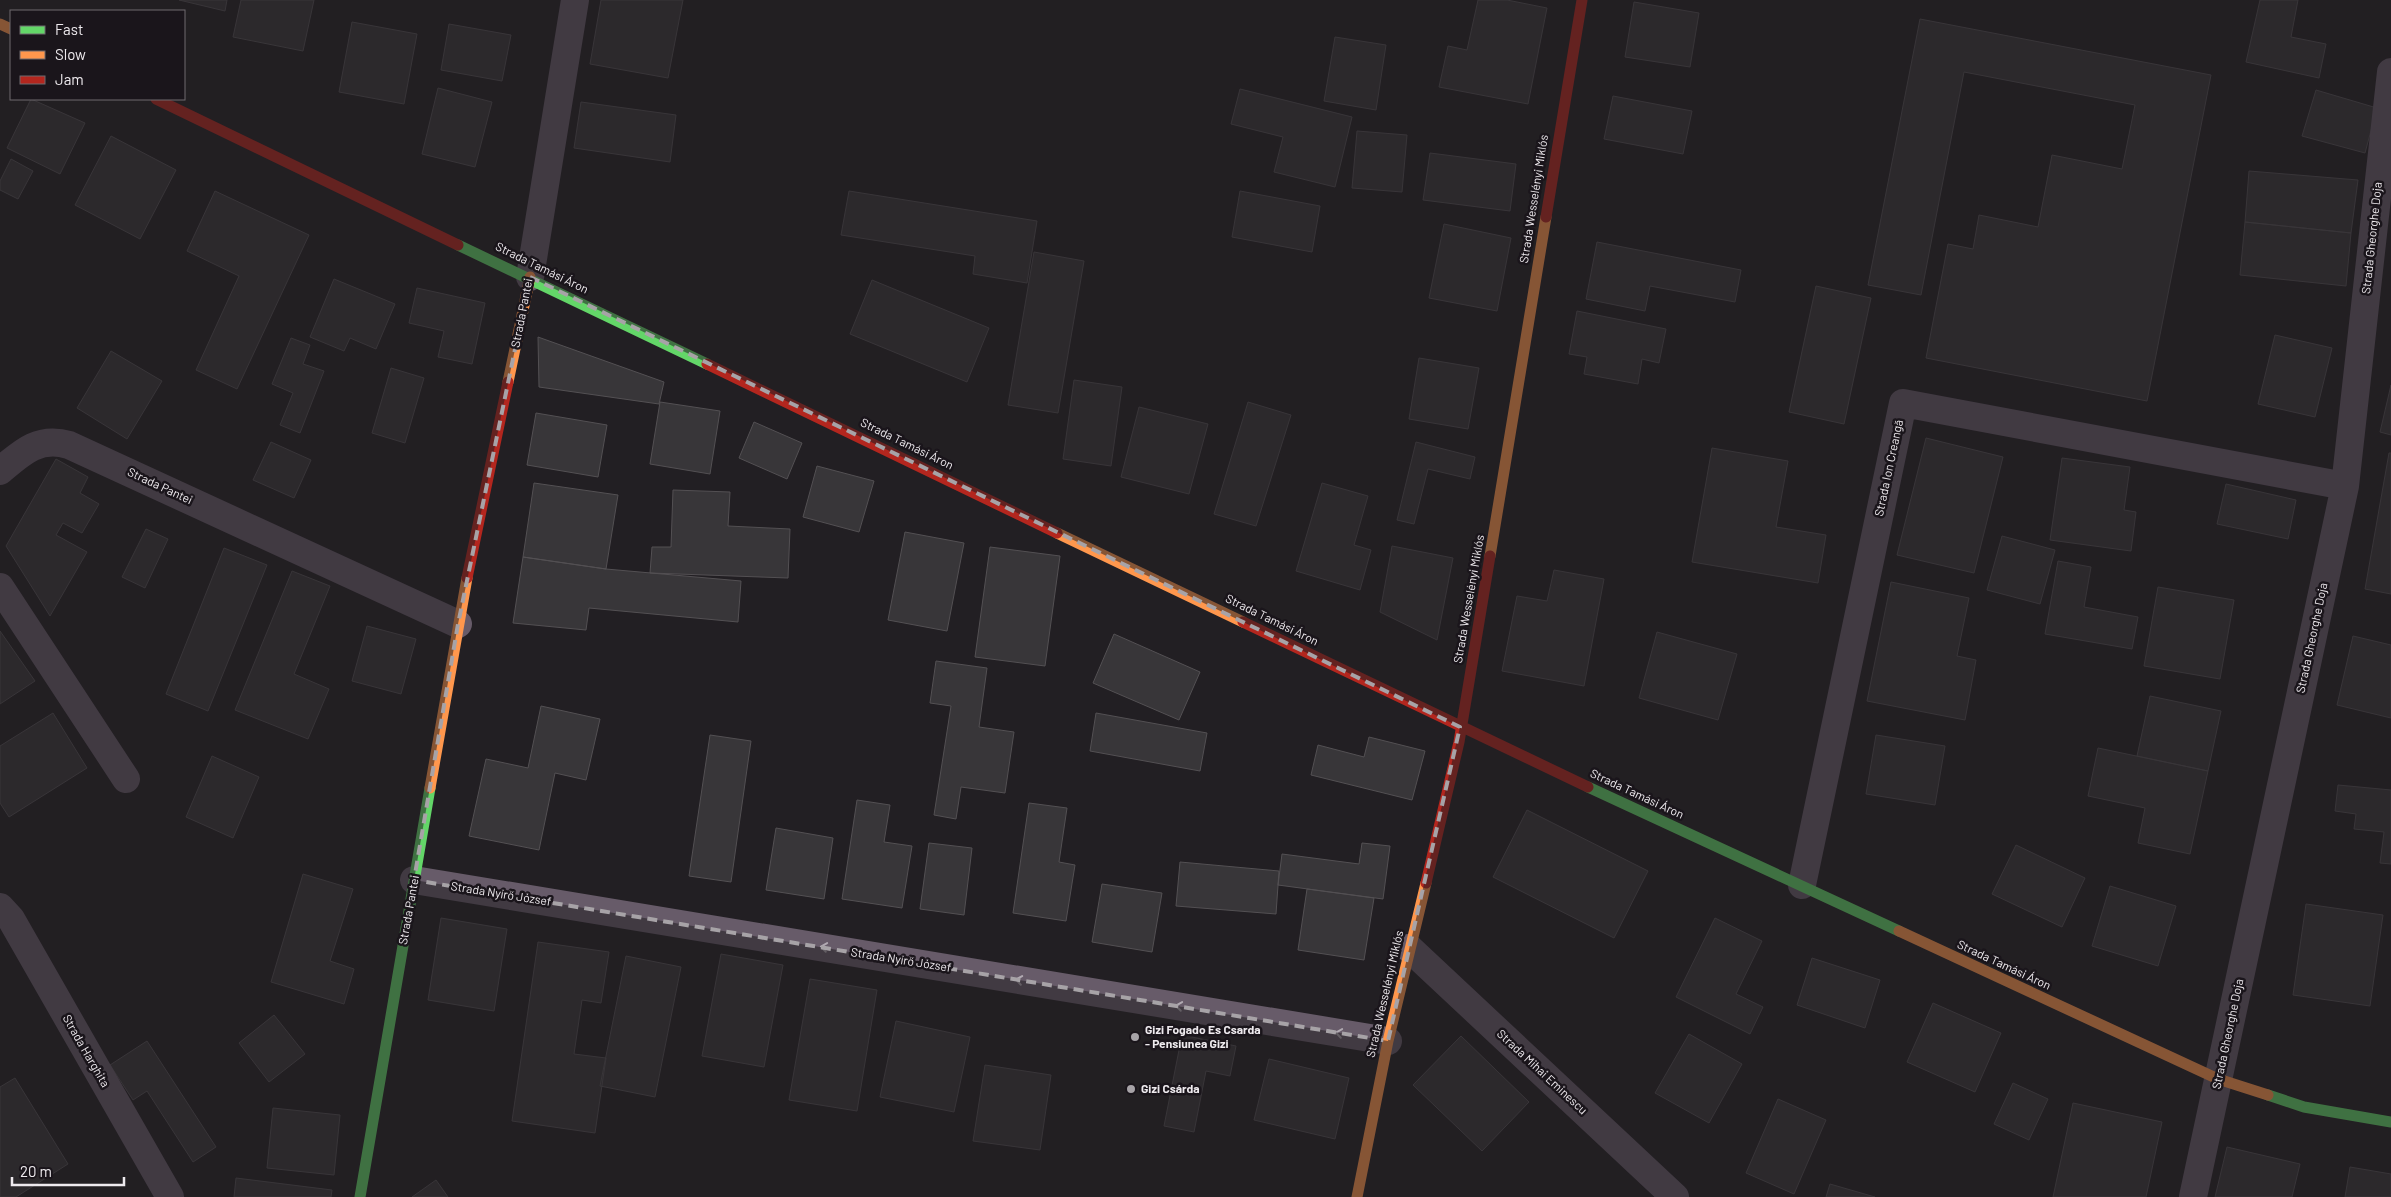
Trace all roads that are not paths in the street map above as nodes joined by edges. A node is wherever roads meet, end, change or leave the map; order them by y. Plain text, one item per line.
1 (576, 0) edge
2 (1582, 0) edge
3 (2391, 72) edge
4 (158, 100) edge
5 (530, 277) junction
6 (0, 471) edge
7 (2345, 486) junction
8 (0, 587) edge
9 (458, 624) junction
10 (1460, 727) junction
11 (126, 779) dead end
12 (414, 880) junction
13 (1802, 885) junction
14 (0, 907) edge
15 (1409, 948) junction
16 (1388, 1041) junction
17 (2218, 1079) junction
18 (2391, 1122) edge
19 (170, 1197) edge
20 (360, 1197) edge
21 (1357, 1197) edge
22 (1675, 1197) edge
23 (2193, 1197) edge

1 - 5 street, Strada Pantei
2 - 10 main road, Strada Wesselényi Miklós
3 - 7 street, Strada Gheorghe Doja
4 - 5 main road, Strada Tamási Áron
5 - 9 main road, Strada Pantei
5 - 10 main road, Strada Tamási Áron
6 - 9 street, Strada Pantei
7 - 13 street, Strada Ion Creangă
7 - 17 street, Strada Gheorghe Doja
8 - 11 street
9 - 12 main road, Strada Pantei
10 - 13 main road, Strada Tamási Áron
10 - 15 main road, Strada Wesselényi Miklós
16 -> 12 street, Strada Nyírő József
12 - 20 main road, Strada Pantei
13 - 17 main road, Strada Tamási Áron
14 - 19 street, Strada Harghita
15 - 16 main road, Strada Wesselényi Miklós
15 - 22 street, Strada Mihai Eminescu
16 - 21 main road, Strada Wesselényi Miklós
17 - 18 main road, Strada Tamási Áron
17 - 23 street, Strada Gheorghe Doja

